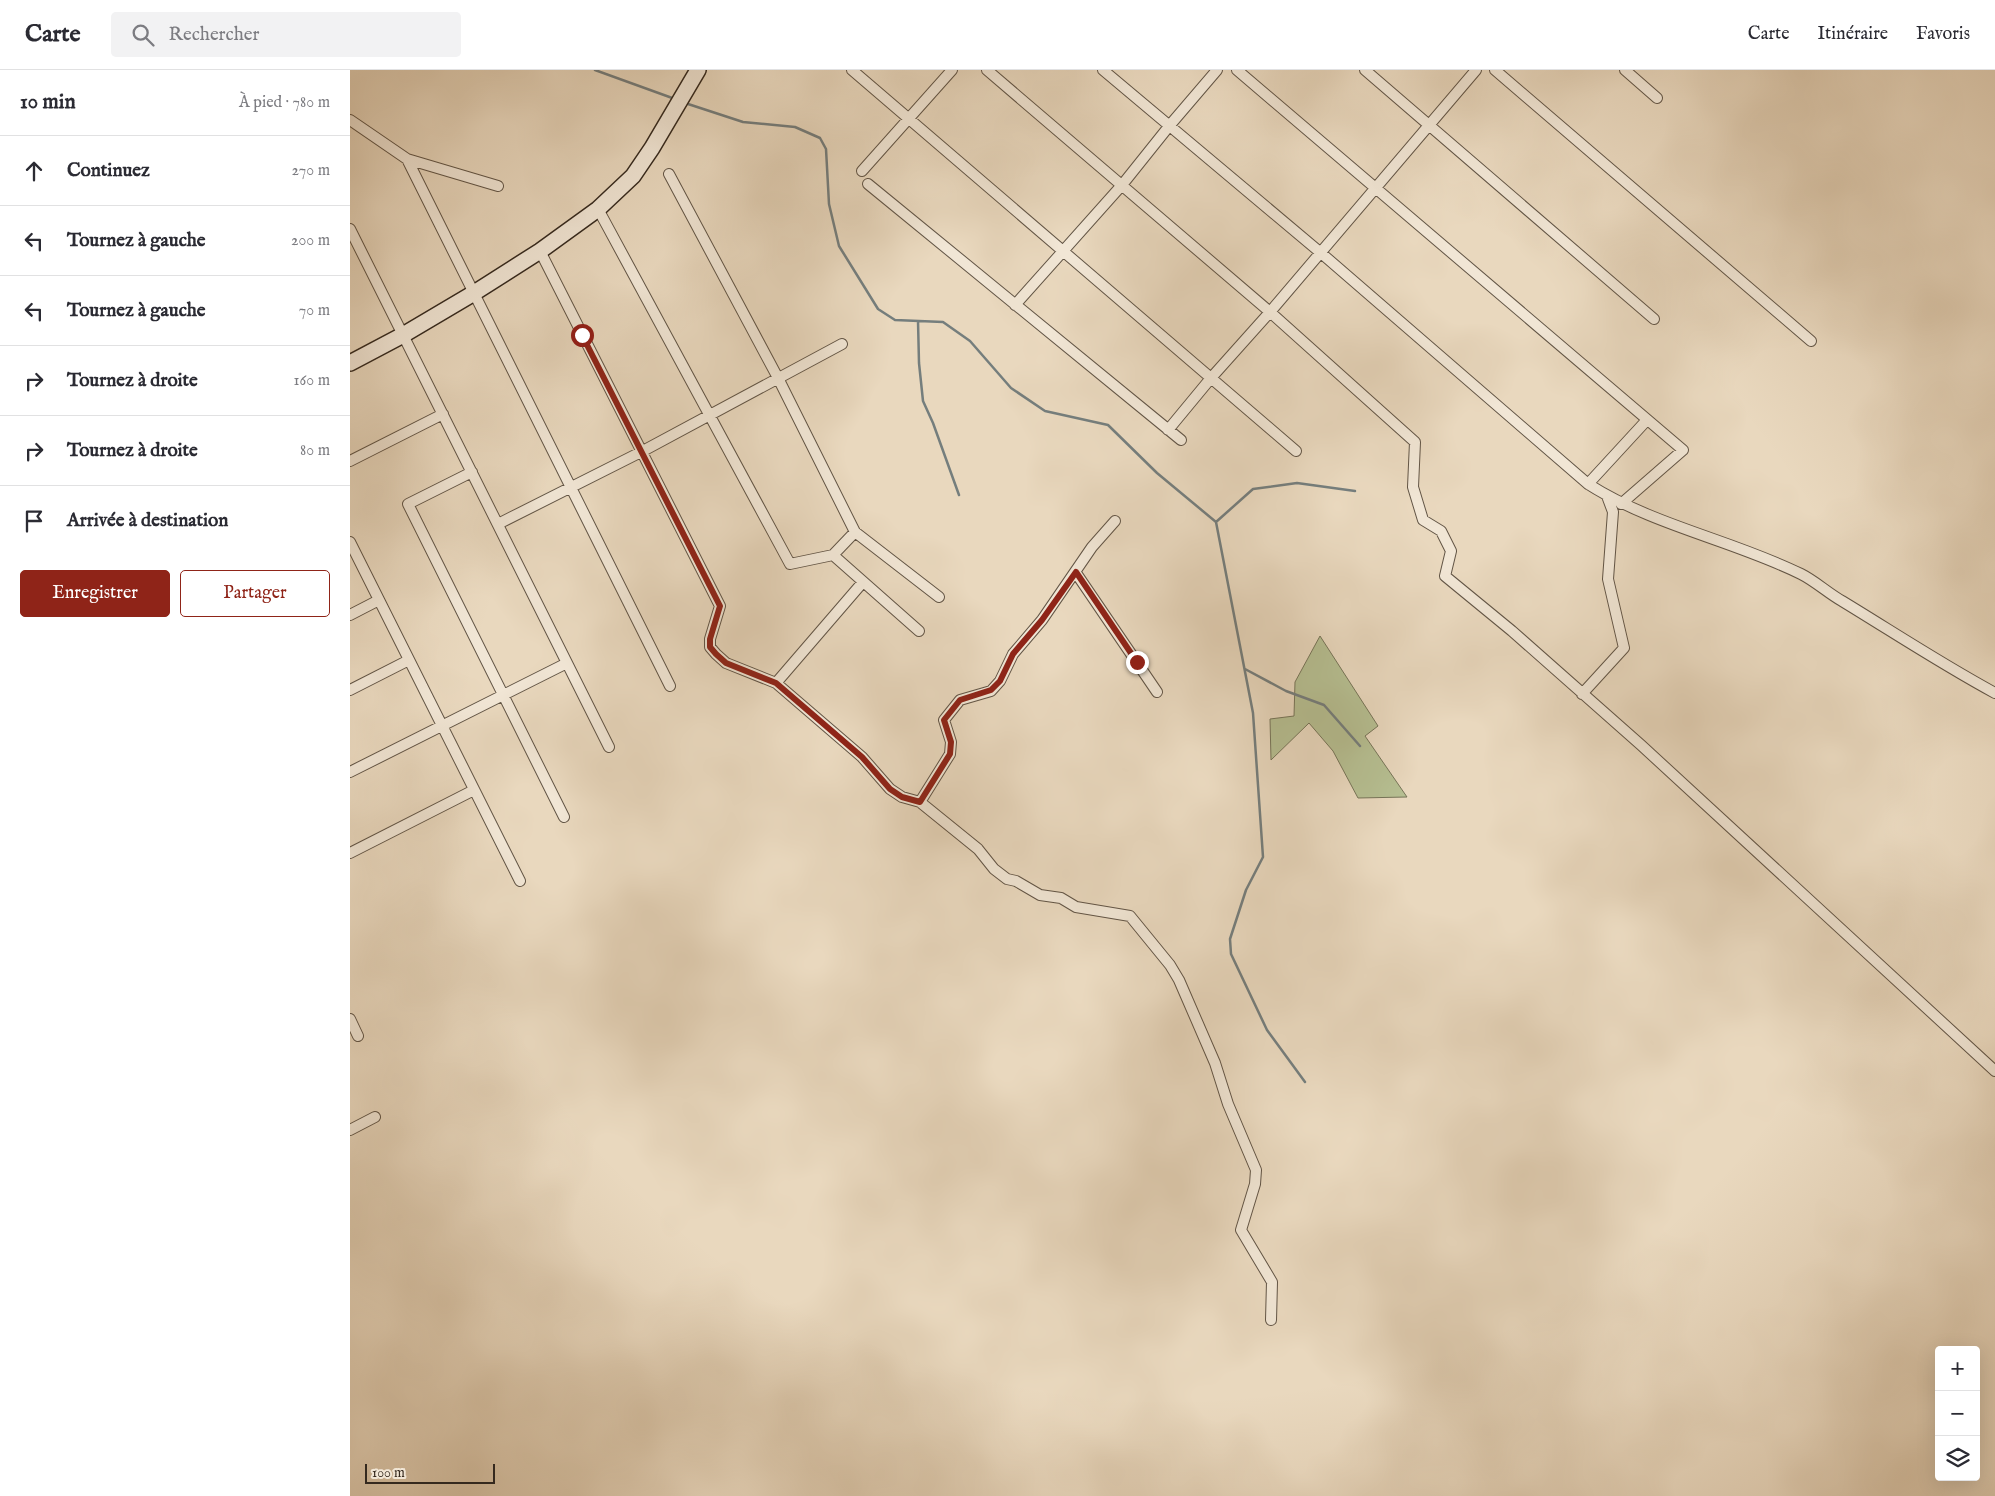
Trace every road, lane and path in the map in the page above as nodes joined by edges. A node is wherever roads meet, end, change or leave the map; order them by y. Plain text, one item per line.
1 (698, 70) edge
2 (852, 70) edge
3 (952, 70) edge
4 (987, 70) edge
5 (1103, 70) edge
6 (1218, 70) edge
7 (1237, 70) edge
8 (1365, 70) edge
9 (1476, 70) edge
10 (1495, 70) edge
11 (1625, 70) edge
12 (1657, 98) dead end
13 (908, 118) junction
14 (350, 120) edge
15 (1170, 125) junction
16 (1428, 125) junction
17 (407, 159) junction
18 (862, 171) dead end
19 (669, 174) dead end
20 (868, 184) dead end
21 (1122, 185) junction
22 (498, 186) dead end
23 (1374, 188) junction
24 (598, 209) junction
25 (350, 229) edge
26 (1062, 250) junction
27 (540, 251) junction
28 (1321, 252) junction
29 (474, 293) junction
30 (1016, 305) junction
31 (1270, 312) junction
32 (1654, 318) dead end
33 (403, 334) junction
34 (1811, 341) dead end
35 (842, 344) dead end
36 (350, 363) edge
37 (778, 378) junction
38 (1211, 378) junction
39 (443, 414) junction
40 (711, 415) junction
41 (1646, 421) junction
42 (1168, 430) junction
43 (1181, 440) dead end
44 (1296, 451) dead end
45 (641, 452) junction
46 (350, 461) edge
47 (472, 472) junction
48 (1588, 484) junction
49 (571, 487) junction
50 (1607, 496) junction
51 (1620, 504) junction
52 (1115, 521) dead end
53 (498, 524) junction
54 (855, 532) junction
55 (350, 542) edge
56 (833, 555) junction
57 (1076, 572) junction
58 (863, 582) junction
59 (939, 597) dead end
60 (379, 600) junction
61 (350, 615) edge
62 (919, 631) dead end
63 (409, 660) junction
64 (567, 663) junction
65 (776, 683) junction
66 (670, 686) dead end
67 (350, 690) edge
68 (1157, 692) dead end
69 (1995, 693) edge
70 (1582, 694) junction
71 (503, 695) junction
72 (442, 726) junction
73 (609, 747) dead end
74 (350, 772) edge
75 (474, 790) junction
76 (920, 802) junction
77 (564, 817) dead end
78 (350, 853) edge
79 (520, 881) dead end
80 (350, 1019) edge
81 (358, 1036) dead end
82 (1995, 1071) edge
83 (375, 1118) dead end
84 (350, 1130) edge
85 (1271, 1320) dead end

1 - 24 main road
2 - 13 street
3 - 13 street
4 - 21 street
5 - 15 street
6 - 15 street
7 - 23 street
8 - 16 street
9 - 16 street
10 - 34 street
11 - 12 street
13 - 18 street
13 - 26 street
14 - 17 street
15 - 21 street
15 - 28 street
16 - 23 street
16 - 32 street
17 - 22 street
17 - 29 street
19 - 37 street
20 - 30 street
21 - 26 street
21 - 31 street
23 - 28 street
23 - 41 street
24 - 27 main road
24 - 40 street
25 - 33 street
26 - 30 street
26 - 38 street
27 - 29 main road
27 - 45 street
28 - 31 street
28 - 48 street
29 - 33 main road
29 - 49 street
30 - 42 street
31 - 38 street
31 - 70 street
33 - 36 main road
33 - 39 street
35 - 37 street
37 - 40 street
37 - 54 street
38 - 42 street
38 - 44 street
39 - 46 street
39 - 47 street
40 - 45 street
40 - 56 street
41 - 48 street
41 - 51 street
42 - 43 street
45 - 49 street
45 - 65 street
47 - 53 street
47 - 71 street
48 - 50 street
49 - 53 street
49 - 66 street
50 - 51 street
50 - 70 street
51 - 69 street
52 - 57 street
53 - 64 street
54 - 56 street
54 - 59 street
55 - 60 street
56 - 58 street
57 - 68 street
57 - 76 street
58 - 62 street
58 - 65 street
60 - 61 street
60 - 63 street
63 - 67 street
63 - 72 street
64 - 71 street
64 - 73 street
65 - 76 street
70 - 82 street
71 - 72 street
71 - 77 street
72 - 74 street
72 - 75 street
75 - 78 street
75 - 79 street
76 - 85 street
80 - 81 street
83 - 84 street

